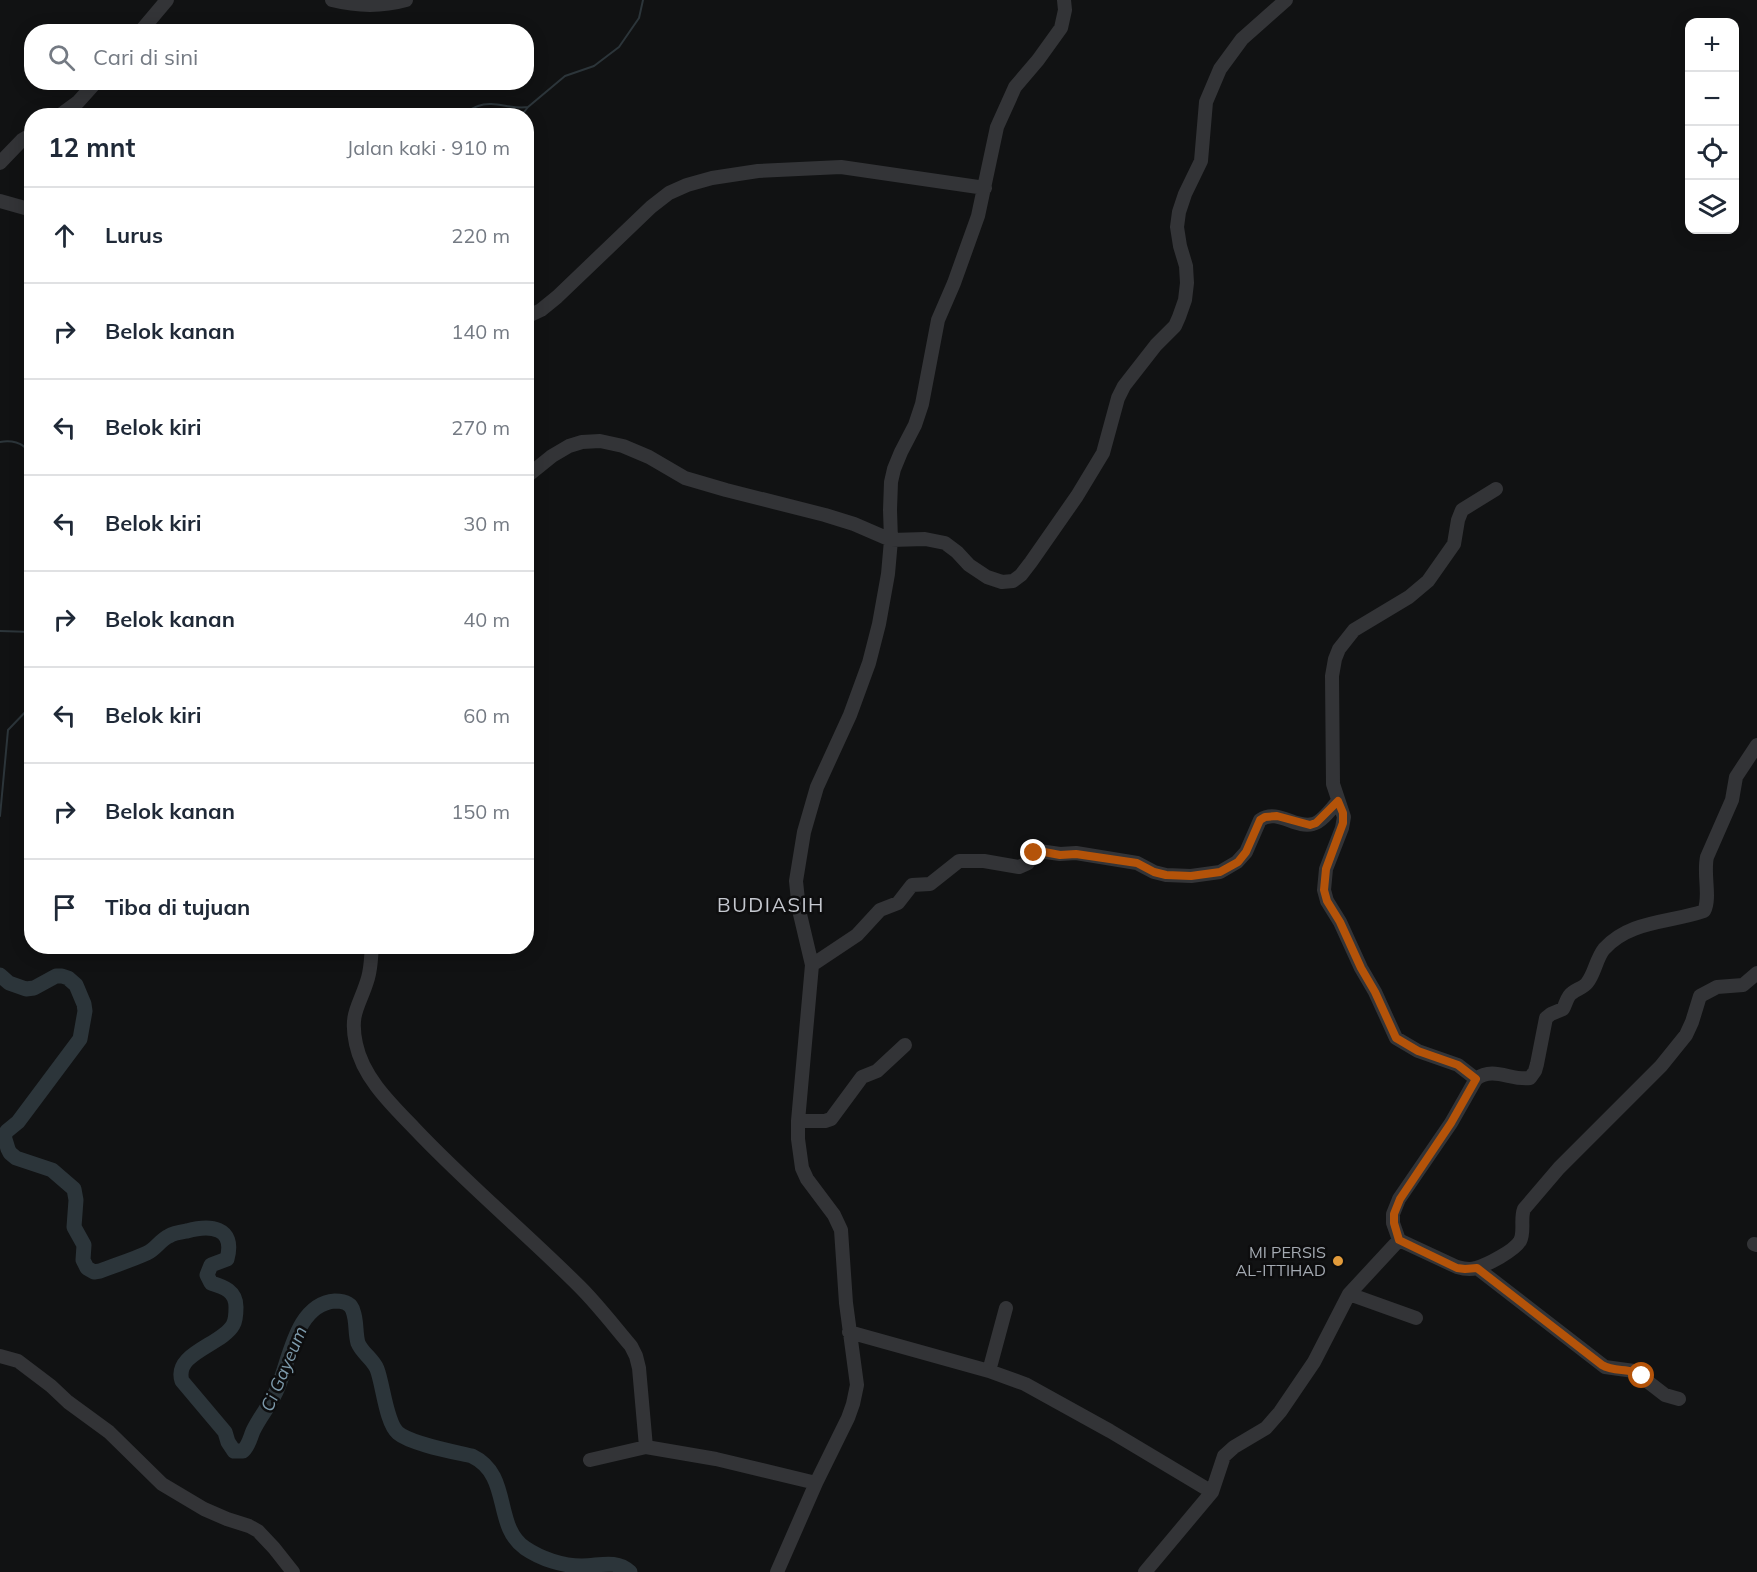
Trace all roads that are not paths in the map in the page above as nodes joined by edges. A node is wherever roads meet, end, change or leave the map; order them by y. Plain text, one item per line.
1 (166, 0) edge
2 (332, 0) edge
3 (406, 0) edge
4 (1064, 0) edge
5 (1286, 0) edge
6 (146, 24) edge
7 (89, 90) edge
8 (70, 108) edge
9 (24, 139) edge
10 (0, 163) edge
11 (985, 188) junction
12 (0, 201) edge
13 (24, 208) edge
14 (534, 313) edge
15 (534, 471) edge
16 (1496, 489) dead end
17 (891, 540) junction
18 (1757, 745) edge
19 (1338, 801) junction
20 (371, 954) edge
21 (812, 965) junction
22 (1757, 974) edge
23 (905, 1045) dead end
24 (1476, 1079) junction
25 (798, 1121) junction
26 (1399, 1240) junction
27 (1477, 1268) junction
28 (1349, 1294) junction
29 (1006, 1308) dead end
30 (1416, 1318) dead end
31 (849, 1332) junction
32 (0, 1356) edge
33 (989, 1371) junction
34 (1679, 1399) dead end
35 (646, 1447) junction
36 (590, 1460) dead end
37 (816, 1483) junction
38 (1212, 1492) junction
39 (293, 1572) edge
40 (777, 1572) edge
41 (1145, 1572) edge

1 - 6 street
2 - 3 street
4 - 11 street
5 - 17 street
7 - 8 street
9 - 10 street
11 - 14 street
11 - 17 street
12 - 13 street
15 - 17 street
16 - 19 street
17 - 21 street
18 - 24 street
19 - 21 street
19 - 24 street
20 - 35 street
21 - 25 street
22 - 27 street
23 - 25 street
24 - 26 street
25 - 31 street
26 - 27 street
26 - 28 street
27 - 34 street
28 - 30 street
28 - 38 street
29 - 33 street
31 - 33 street
31 - 37 street
32 - 39 street
33 - 38 street
35 - 36 street
35 - 37 street
37 - 40 street
38 - 41 street

